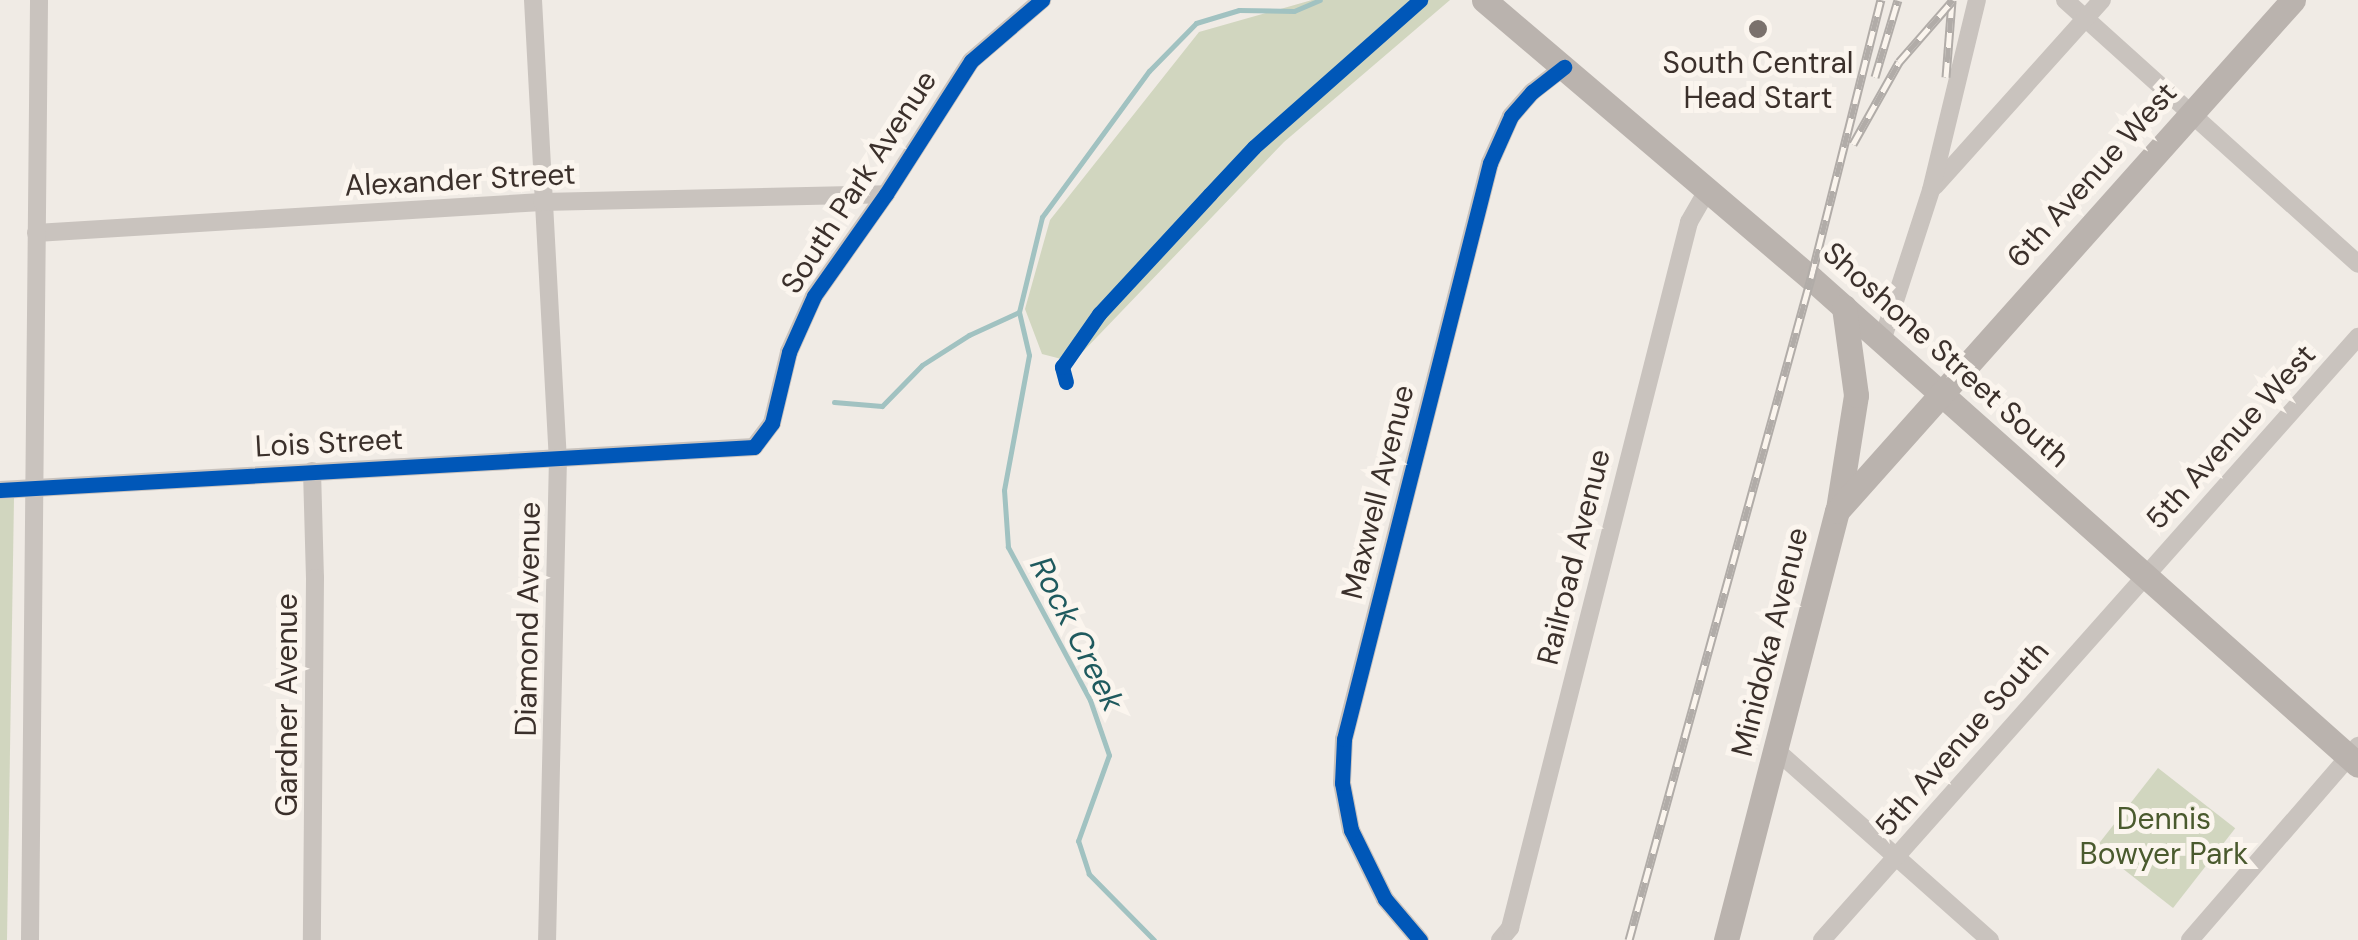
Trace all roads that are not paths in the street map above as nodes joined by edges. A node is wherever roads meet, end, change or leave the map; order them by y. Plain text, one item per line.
1 (39, 0) edge
2 (533, 0) edge
3 (1042, 0) edge
4 (1484, 0) edge
5 (1977, 0) edge
6 (2064, 0) edge
7 (2102, 0) edge
8 (2293, 0) edge
9 (2086, 19) junction
10 (1559, 63) junction
11 (2191, 114) junction
12 (1708, 188) junction
13 (1931, 190) junction
14 (886, 194) junction
15 (542, 202) junction
16 (36, 234) junction
17 (2358, 264) edge
18 (1844, 307) junction
19 (2358, 336) edge
20 (1882, 341) junction
21 (1940, 393) junction
22 (662, 452) joint
23 (558, 458) junction
24 (312, 470) junction
25 (31, 489) junction
26 (0, 490) edge
27 (1837, 511) junction
28 (2144, 575) junction
29 (1777, 750) junction
30 (2355, 756) edge
31 (1896, 856) junction
32 (30, 940) edge
33 (312, 940) edge
34 (547, 940) edge
35 (1420, 940) edge
36 (1500, 940) edge
37 (1726, 940) edge
38 (1822, 940) edge
39 (1990, 940) edge
40 (2190, 940) edge

1 - 16 street
2 - 15 street, Diamond Avenue
3 - 14 street, South Park Avenue
4 - 10 main road, Shoshone Street South
5 - 13 street
6 - 9 street
7 - 9 street
8 - 11 main road, 6th Avenue West
9 - 11 street
9 - 13 street
10 - 12 main road, Shoshone Street South
10 - 35 street, Maxwell Avenue
11 - 17 street
11 - 21 main road, 6th Avenue West
12 - 18 main road, Shoshone Street South
12 - 36 street, Railroad Avenue
13 - 20 street
14 - 15 street, Alexander Street
14 - 22 street, South Park Avenue
15 - 16 street, Alexander Street
15 - 23 street, Diamond Avenue
16 - 25 street
18 - 20 main road, Shoshone Street South
18 - 27 main road
19 - 28 street, 5th Avenue West
20 - 21 main road, Shoshone Street South
21 - 27 main road, Minidoka Avenue
21 - 28 main road, Shoshone Street South
22 - 23 street, Lois Street
23 - 24 street, Lois Street
23 - 34 street, Diamond Avenue
24 - 25 street, Lois Street
24 - 33 street, Gardner Avenue
25 - 26 street, Lois Street
25 - 32 street
27 - 29 main road, Minidoka Avenue
28 - 30 main road, Shoshone Street South
28 - 31 street, 5th Avenue South
29 - 31 street
29 - 37 main road, Minidoka Avenue
30 - 40 street
31 - 38 street, 5th Avenue South
31 - 39 street

